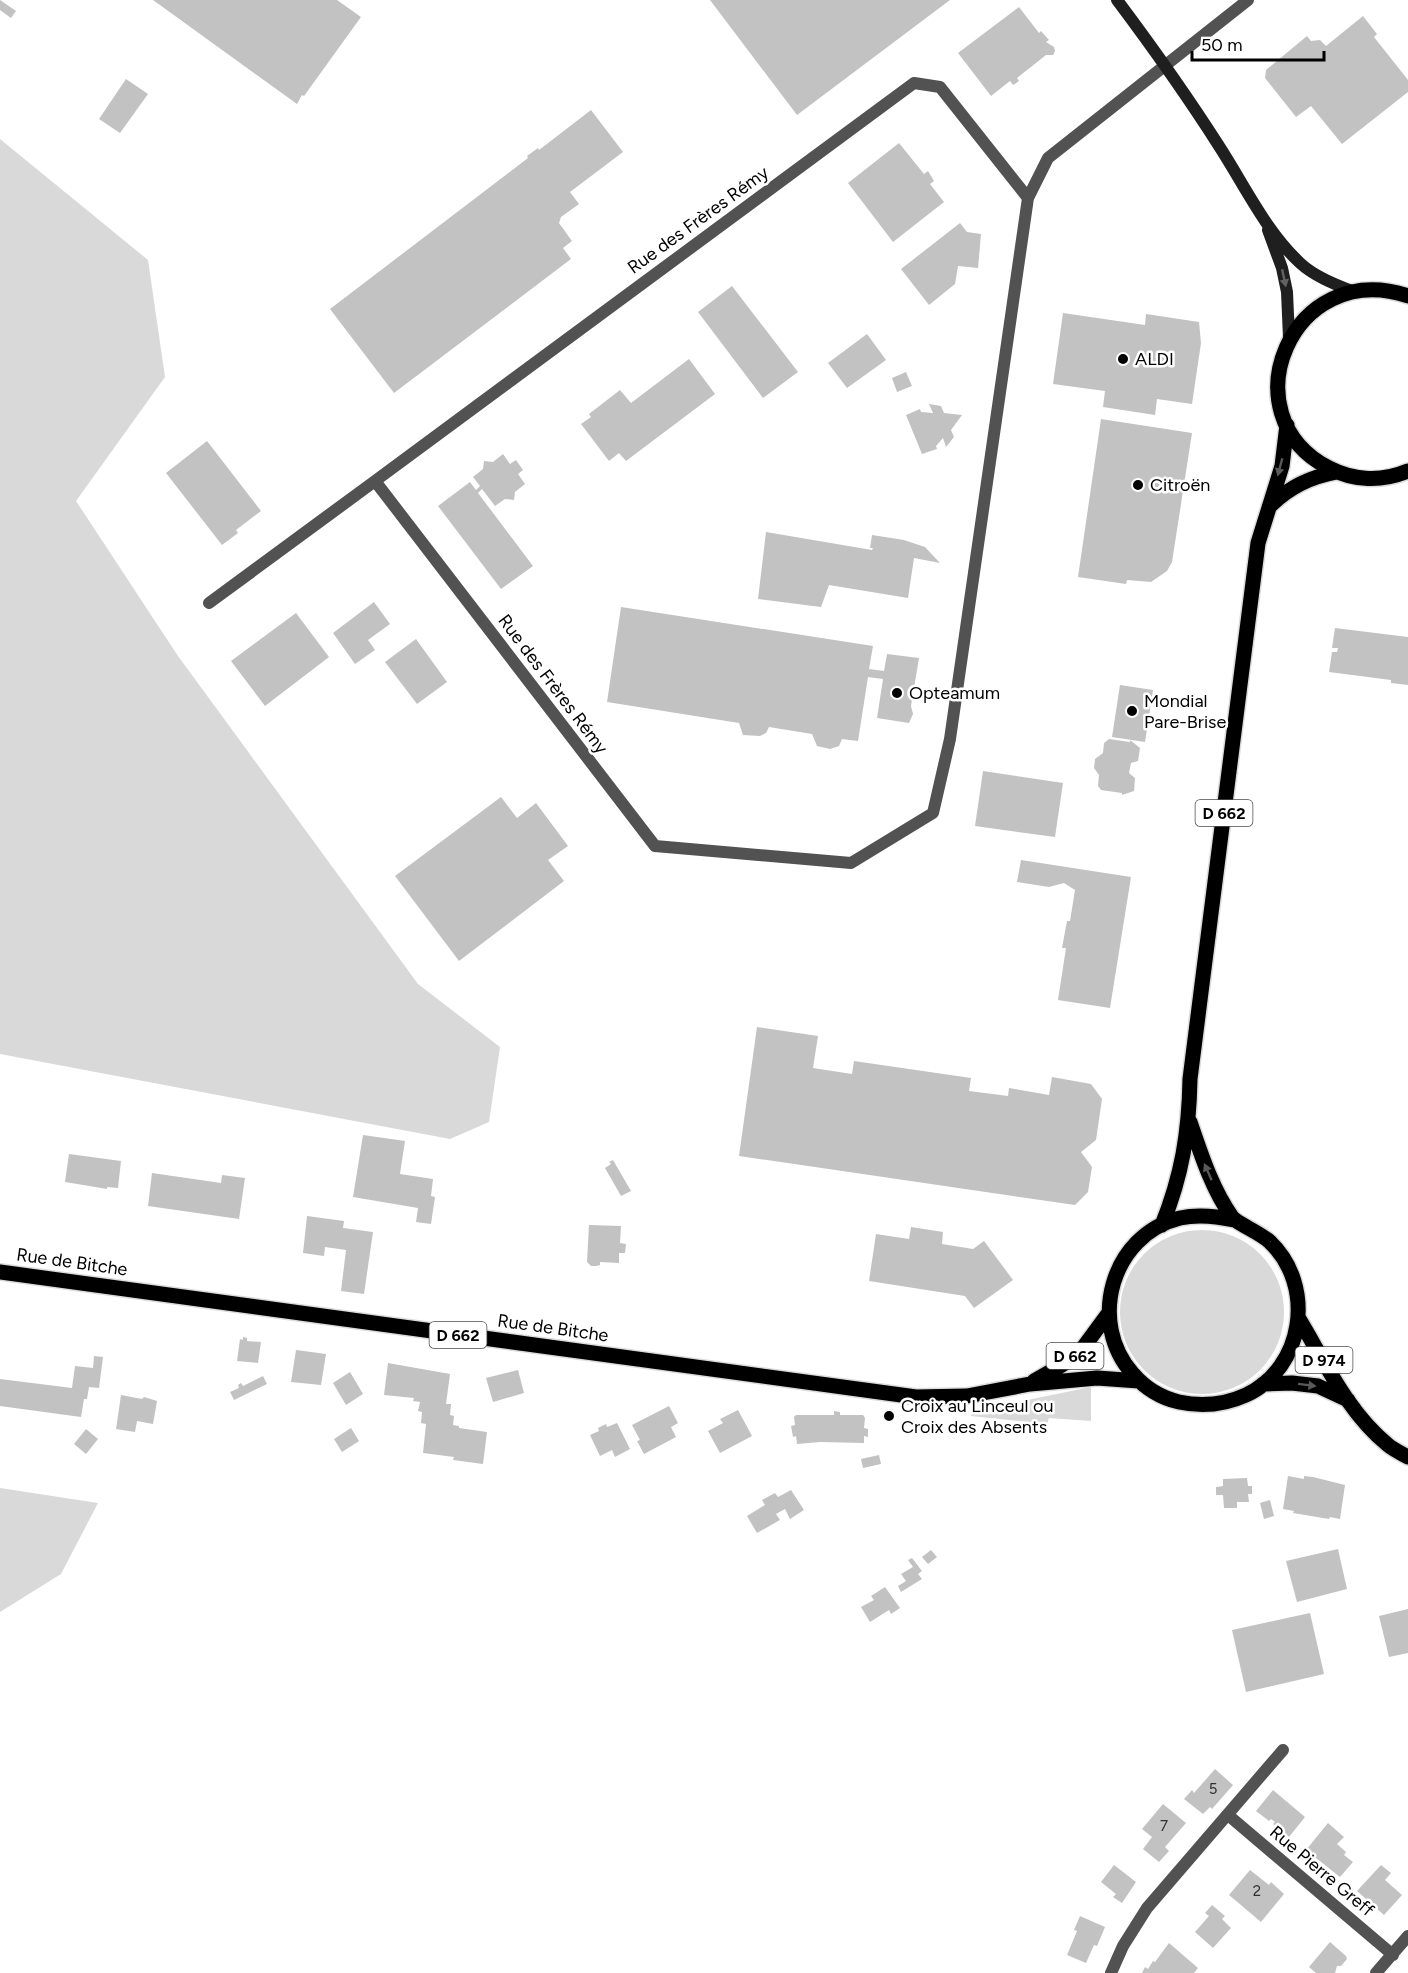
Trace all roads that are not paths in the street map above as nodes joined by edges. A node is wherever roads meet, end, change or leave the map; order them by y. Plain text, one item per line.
1 (1117, 0) edge
2 (1248, 0) edge
3 (1165, 64) junction
4 (1028, 198) junction
5 (1265, 223) junction
6 (1352, 291) junction
7 (1408, 296) edge
8 (1289, 339) junction
9 (1287, 425) junction
10 (1337, 472) junction
11 (1404, 476) edge
12 (375, 481) junction
13 (1268, 508) junction
14 (209, 603) dead end
15 (1189, 1120) junction
16 (1234, 1220) junction
17 (1162, 1225) junction
18 (0, 1272) edge
19 (1108, 1314) junction
20 (1299, 1319) junction
21 (1139, 1381) junction
22 (1030, 1384) junction
23 (1263, 1384) junction
24 (1348, 1400) junction
25 (1408, 1457) edge
26 (1282, 1750) dead end
27 (1228, 1815) junction
28 (1408, 1936) edge
29 (1393, 1955) junction
30 (1111, 1973) edge
31 (1376, 1973) edge

1 - 3 street
2 - 3 street, Rue des Frères Rémy
3 - 4 street, Rue des Frères Rémy
3 - 5 street
4 - 12 street, Rue des Frères Rémy
4 - 12 street, Rue des Frères Rémy
5 - 6 street
5 -> 8 street
6 - 7 main road
6 - 8 main road
8 - 9 main road
9 - 10 main road
9 -> 13 main road, D 662
10 - 11 main road
10 - 13 main road
12 - 14 street
13 - 15 main road, D 662
16 -> 15 main road, D 662
15 - 17 main road, D 662
16 - 17 main road
16 - 20 main road
17 - 19 main road
18 - 22 main road, Rue de Bitche / D 662
19 - 21 main road
19 - 22 main road, D 662
20 - 23 main road
20 - 24 main road, D 974
21 - 22 main road, D 662
21 - 23 main road
23 -> 24 main road, D 974
24 - 25 main road, D 974
26 - 27 street
27 - 29 street, Rue Pierre Greff
27 - 30 street
28 - 29 street
29 - 31 street

